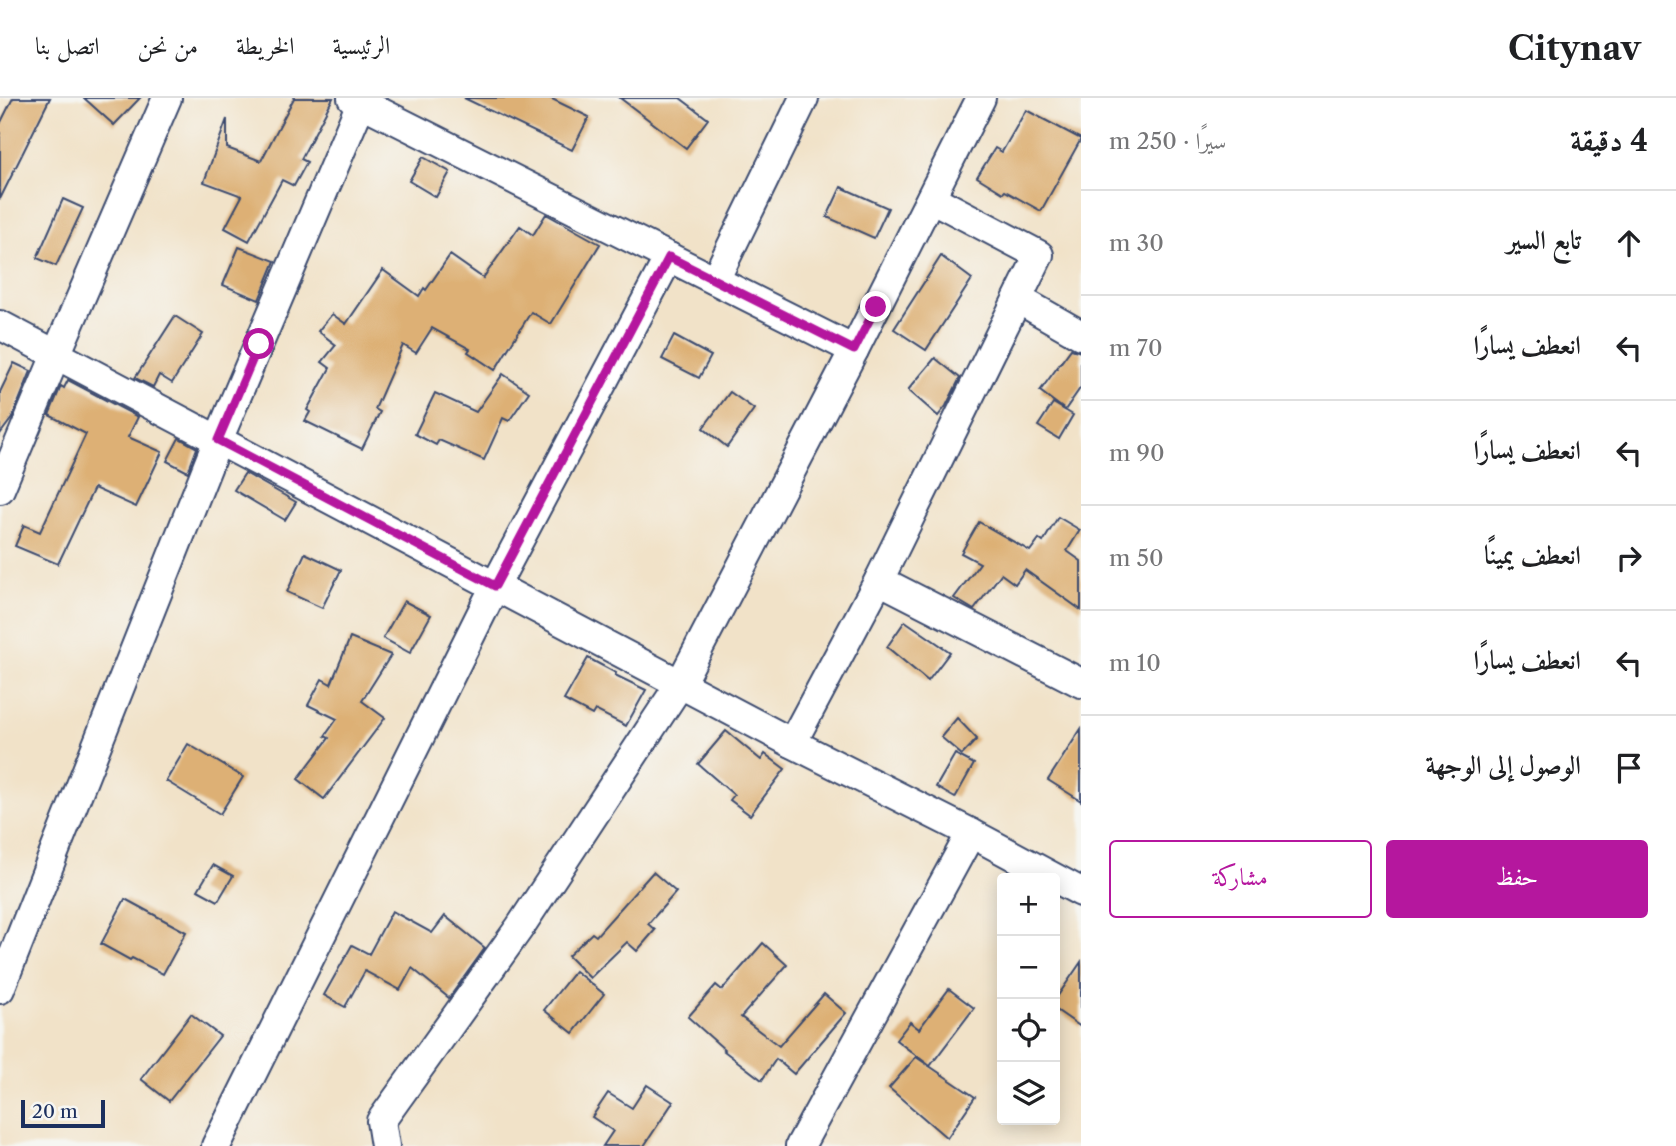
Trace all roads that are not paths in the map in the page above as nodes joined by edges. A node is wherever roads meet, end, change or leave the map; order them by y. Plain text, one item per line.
1 (167, 98) edge
2 (804, 98) edge
3 (981, 98) edge
4 (357, 100) edge
5 (931, 198) junction
6 (669, 257) junction
7 (715, 280) junction
8 (1018, 299) junction
9 (0, 326) edge
10 (1081, 335) edge
11 (854, 350) junction
12 (56, 355) junction
13 (218, 440) junction
14 (0, 489) edge
15 (879, 580) junction
16 (495, 586) junction
17 (1081, 683) edge
18 (680, 684) junction
19 (792, 743) junction
20 (971, 832) junction
21 (1081, 892) edge
22 (0, 989) edge
23 (216, 1146) edge
24 (385, 1146) edge
25 (800, 1146) edge

1 - 12 street
2 - 7 street
3 - 5 street
4 - 6 street
4 - 13 street
5 - 8 street
5 - 11 street
6 - 7 street
6 - 16 street
7 - 11 street
8 - 10 street
8 - 15 street
9 - 12 street
11 - 18 street
12 - 13 street
12 - 14 street
13 - 16 street
13 - 22 street
15 - 17 street
15 - 19 street
16 - 18 street
16 - 23 street
18 - 19 street
18 - 24 street
19 - 20 street
20 - 21 street
20 - 25 street

